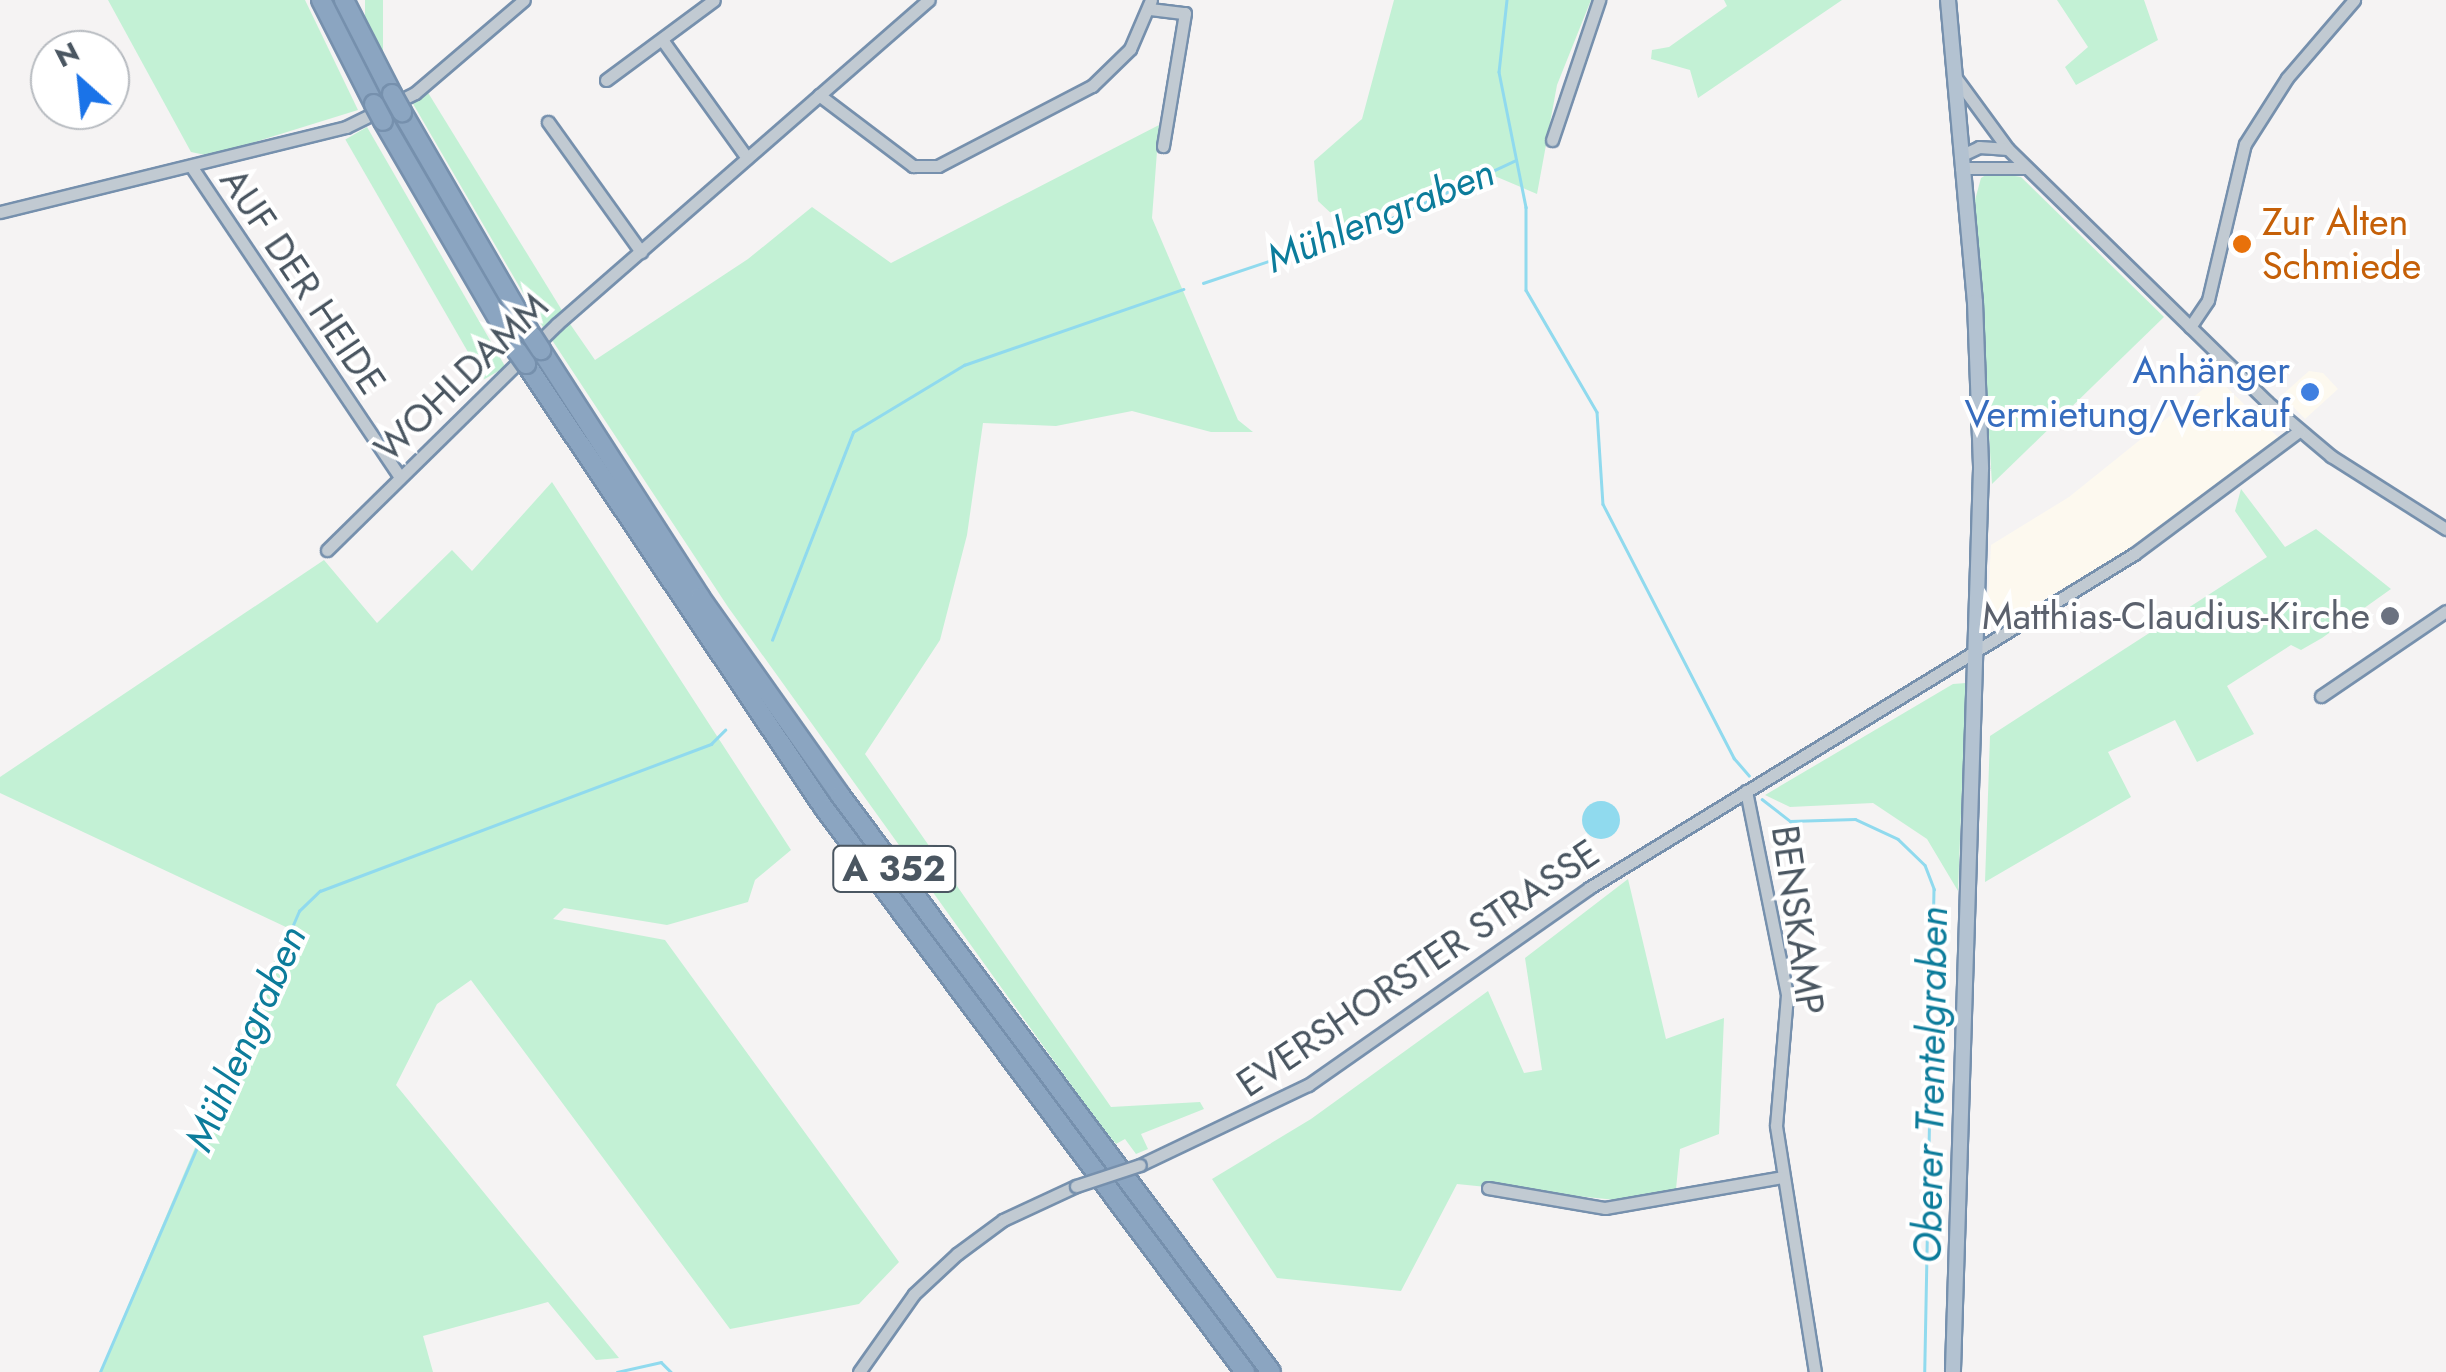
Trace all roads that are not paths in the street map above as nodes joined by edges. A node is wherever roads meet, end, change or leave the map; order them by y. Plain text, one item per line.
1 (321, 0) edge
2 (344, 0) edge
3 (524, 0) edge
4 (714, 0) edge
5 (928, 0) edge
6 (1599, 0) edge
7 (1948, 0) edge
8 (2354, 0) edge
9 (1150, 4) edge
10 (663, 40) junction
11 (1952, 70) junction
12 (606, 80) dead end
13 (819, 95) junction
14 (548, 122) dead end
15 (1552, 140) dead end
16 (1163, 146) dead end
17 (2008, 149) junction
18 (747, 158) junction
19 (1960, 162) junction
20 (193, 168) junction
21 (2027, 168) junction
22 (0, 212) edge
23 (641, 252) junction
24 (2190, 327) junction
25 (2300, 432) junction
26 (399, 475) junction
27 (2446, 529) edge
28 (327, 550) dead end
29 (2446, 611) edge
30 (1977, 650) junction
31 (2321, 696) dead end
32 (1746, 791) junction
33 (1783, 1178) junction
34 (1488, 1188) dead end
35 (859, 1372) edge
36 (1245, 1372) edge
37 (1270, 1372) edge
38 (1815, 1372) edge
39 (1952, 1372) edge

1 - 36 highway, A 352
2 - 37 highway, A 352, bridge
3 - 20 street
4 - 10 street
5 - 13 street, WOHLDAMM
6 - 15 street
7 - 11 main road
8 - 24 street
9 - 13 street
9 - 16 street
10 - 12 street
10 - 18 street
11 - 17 street
11 - 19 main road
13 - 18 street, WOHLDAMM
14 - 23 street
17 - 19 street
17 - 21 street
18 - 23 street, WOHLDAMM
19 - 21 street
19 - 30 main road
20 - 22 street
20 - 26 street, AUF DER HEIDE
21 - 24 street
23 - 26 street, WOHLDAMM
24 - 25 street
25 - 27 street
25 - 30 street, EVERSHORSTER STRASSE
26 - 28 street, WOHLDAMM
29 - 31 street
30 - 32 street, EVERSHORSTER STRASSE
30 - 39 main road
32 - 33 street, BENSKAMP
32 - 35 street, EVERSHORSTER STRASSE, bridge
33 - 34 street
33 - 38 street, BENSKAMP

